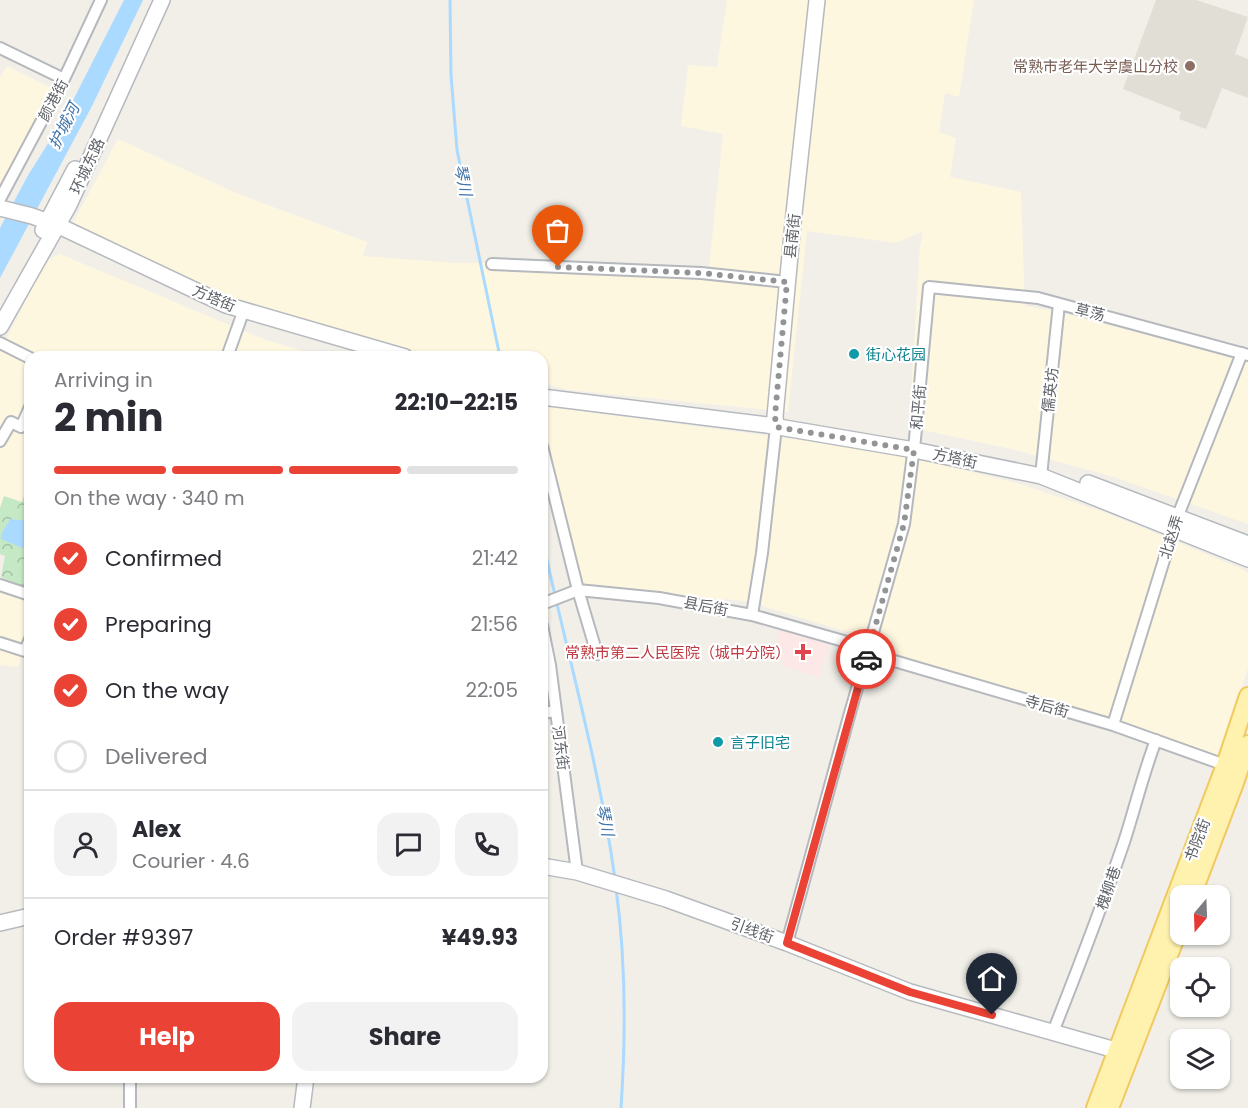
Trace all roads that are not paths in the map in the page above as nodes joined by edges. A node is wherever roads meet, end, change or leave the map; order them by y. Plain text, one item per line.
1 (101, 0) edge
2 (152, 0) edge
3 (162, 0) edge
4 (818, 0) edge
5 (0, 48) edge
6 (64, 79) junction
7 (0, 199) edge
8 (0, 209) edge
9 (50, 227) junction
10 (492, 264) dead end
11 (787, 282) junction
12 (929, 287) joint
13 (1059, 304) junction
14 (0, 307) edge
15 (241, 318) junction
16 (0, 327) edge
17 (0, 343) edge
18 (228, 351) edge
19 (354, 351) edge
20 (384, 351) edge
21 (1245, 354) edge
22 (24, 355) edge
23 (548, 387) edge
24 (548, 398) edge
25 (24, 420) edge
26 (775, 422) junction
27 (0, 441) edge
28 (915, 445) junction
29 (548, 470) edge
30 (1042, 471) junction
31 (1175, 523) junction
32 (1248, 544) edge
33 (1248, 559) edge
34 (0, 585) edge
35 (578, 590) junction
36 (24, 593) edge
37 (548, 602) edge
38 (752, 615) junction
39 (0, 643) edge
40 (24, 651) edge
41 (868, 651) junction
42 (597, 654) dead end
43 (548, 655) edge
44 (1248, 696) edge
45 (556, 711) junction
46 (548, 712) edge
47 (1113, 725) junction
48 (1156, 740) junction
49 (1248, 744) edge
50 (1225, 765) junction
51 (548, 867) edge
52 (577, 872) junction
53 (1196, 885) edge
54 (24, 917) edge
55 (0, 923) edge
56 (787, 943) junction
57 (1172, 945) edge
58 (1053, 1032) junction
59 (1124, 1052) junction
60 (130, 1083) edge
61 (305, 1083) edge
62 (130, 1108) edge
63 (302, 1108) edge
64 (1095, 1108) edge
65 (1110, 1108) edge

1 - 6 street, 颜港街
2 - 9 street, 环城东路
3 - 9 street, 环城东路
4 - 11 street, 县南街
5 - 6 street
6 - 7 street, 颜港街
8 - 9 street, 方塔街
9 - 14 street, 环城东路
9 - 15 street, 方塔街
9 - 16 street, 环城东路
9 - 20 street, 方塔街
10 - 11 street
11 - 26 street, 县南街
12 - 13 street, 草荡
12 - 28 street, 和平街
13 - 21 street, 草荡
13 - 30 street, 儒英坊
15 - 18 street
15 - 19 street, 方塔街
17 - 22 street
21 - 31 street, 北赵弄
23 - 26 street, 方塔街
24 - 26 street, 方塔街
25 - 27 street
26 - 28 street, 方塔街
26 - 38 street, 县南街
28 - 30 street, 方塔街
28 - 41 street, 和平街
29 - 35 street
30 - 31 street, 方塔街
31 - 32 street, 方塔街
31 - 33 street, 方塔街
31 - 47 street, 北赵弄
34 - 36 street
35 - 37 street
35 - 38 street, 县后街
35 - 42 street
38 - 41 street, 县后街
39 - 40 street
41 - 47 street, 寺后街
41 - 56 street, 和平街
43 - 45 street, 河东街
44 - 50 main road, 书院街
45 - 46 street
45 - 52 street, 河东街
47 - 48 street, 寺后街
48 - 50 street, 寺后街
48 - 58 street, 槐柳巷
49 - 53 main road, 书院街
50 - 59 main road, 书院街
51 - 52 street, 引线街
52 - 56 street, 引线街
54 - 55 street
56 - 58 street, 引线街
57 - 59 main road
58 - 59 street, 引线街
59 - 64 main road
59 - 65 main road
60 - 62 street
61 - 63 street

